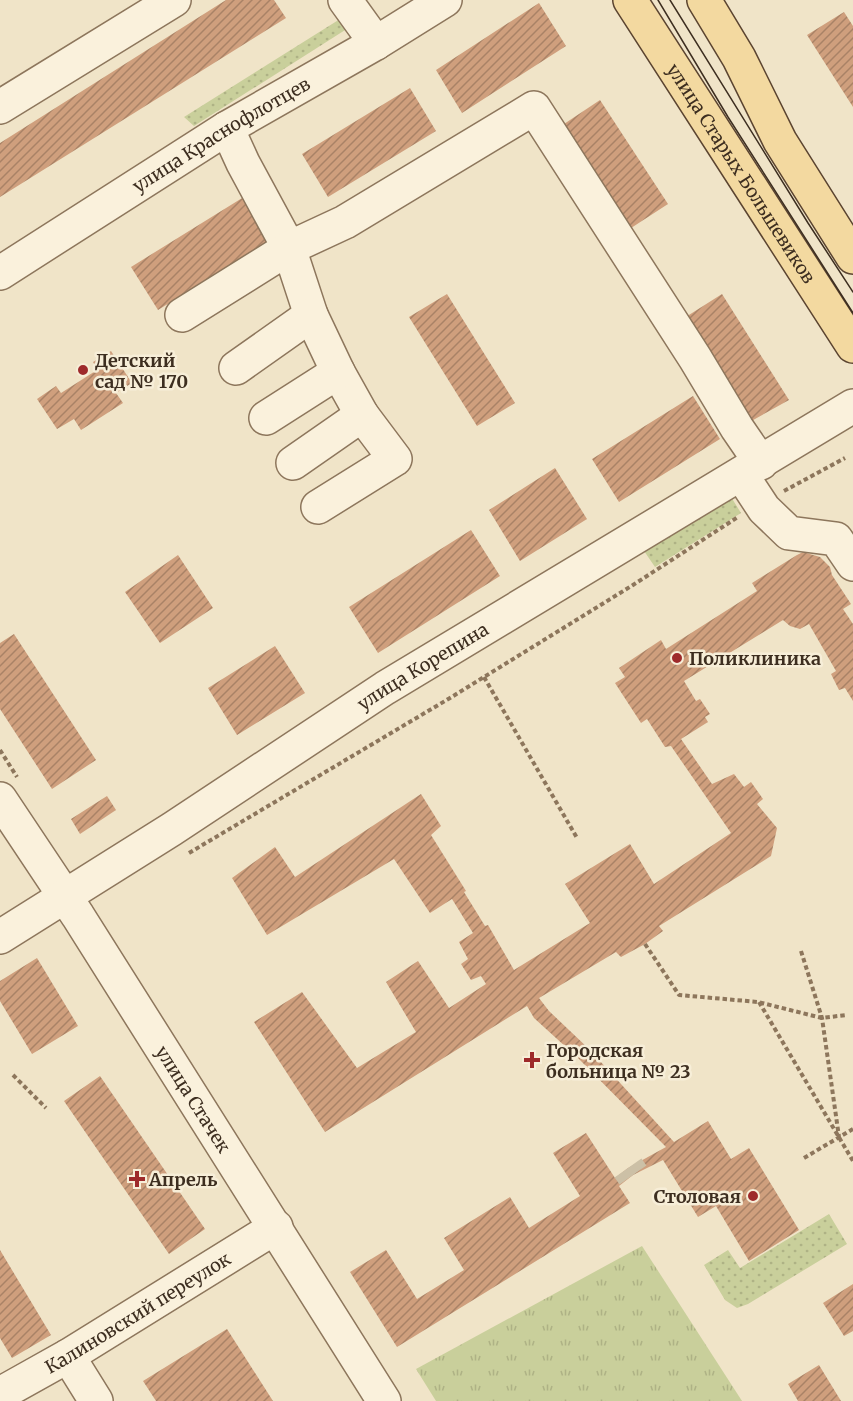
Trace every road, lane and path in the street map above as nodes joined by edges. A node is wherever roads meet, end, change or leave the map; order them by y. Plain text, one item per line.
1 (174, 0) edge
2 (345, 0) edge
3 (446, 0) edge
4 (630, 0) edge
5 (704, 0) edge
6 (376, 43) junction
7 (0, 107) edge
8 (227, 128) junction
9 (289, 248) junction
10 (853, 257) edge
11 (0, 273) edge
12 (182, 315) dead end
13 (311, 315) junction
14 (853, 346) edge
15 (236, 368) dead end
16 (338, 372) junction
17 (853, 406) edge
18 (362, 415) junction
19 (266, 418) dead end
20 (845, 458) dead end
21 (293, 463) dead end
22 (751, 468) junction
23 (760, 503) junction
24 (318, 507) dead end
25 (853, 564) edge
26 (484, 677) junction
27 (0, 799) edge
28 (577, 838) dead end
29 (186, 855) dead end
30 (64, 896) junction
31 (0, 937) edge
32 (645, 944) dead end
33 (801, 951) dead end
34 (758, 1002) junction
35 (846, 1015) dead end
36 (822, 1018) junction
37 (13, 1075) dead end
38 (46, 1108) dead end
39 (853, 1129) edge
40 (839, 1137) junction
41 (804, 1158) dead end
42 (853, 1161) edge
43 (276, 1227) junction
44 (68, 1356) junction
45 (0, 1394) edge
46 (96, 1401) edge
47 (384, 1401) edge

1 - 7 street
2 - 6 street
3 - 6 street, улица Краснофлотцев
4 - 14 main road, улица Старых Большевиков
5 - 10 main road
6 - 8 street, улица Краснофлотцев
8 - 9 street
8 - 11 street, улица Краснофлотцев
9 - 12 street
9 - 13 street
9 - 22 street
13 - 15 street
13 - 16 street
16 - 18 street
16 - 19 street
17 - 22 street, улица Корепина
18 - 21 street
18 - 24 street
20 - 23 path
22 - 23 street
22 - 30 street, улица Корепина
23 - 25 street
23 - 26 path
26 - 28 path
26 - 29 path
27 - 30 street, улица Стачек
30 - 31 street, улица Корепина
30 - 43 street, улица Стачек
32 - 34 path
33 - 36 path
34 - 36 path
34 - 40 path
35 - 36 path
36 - 40 path
37 - 38 path
39 - 40 path
40 - 41 path
40 - 42 path
43 - 44 street, Калиновский переулок
43 - 47 street, улица Стачек
44 - 45 street, Калиновский переулок
44 - 46 street

